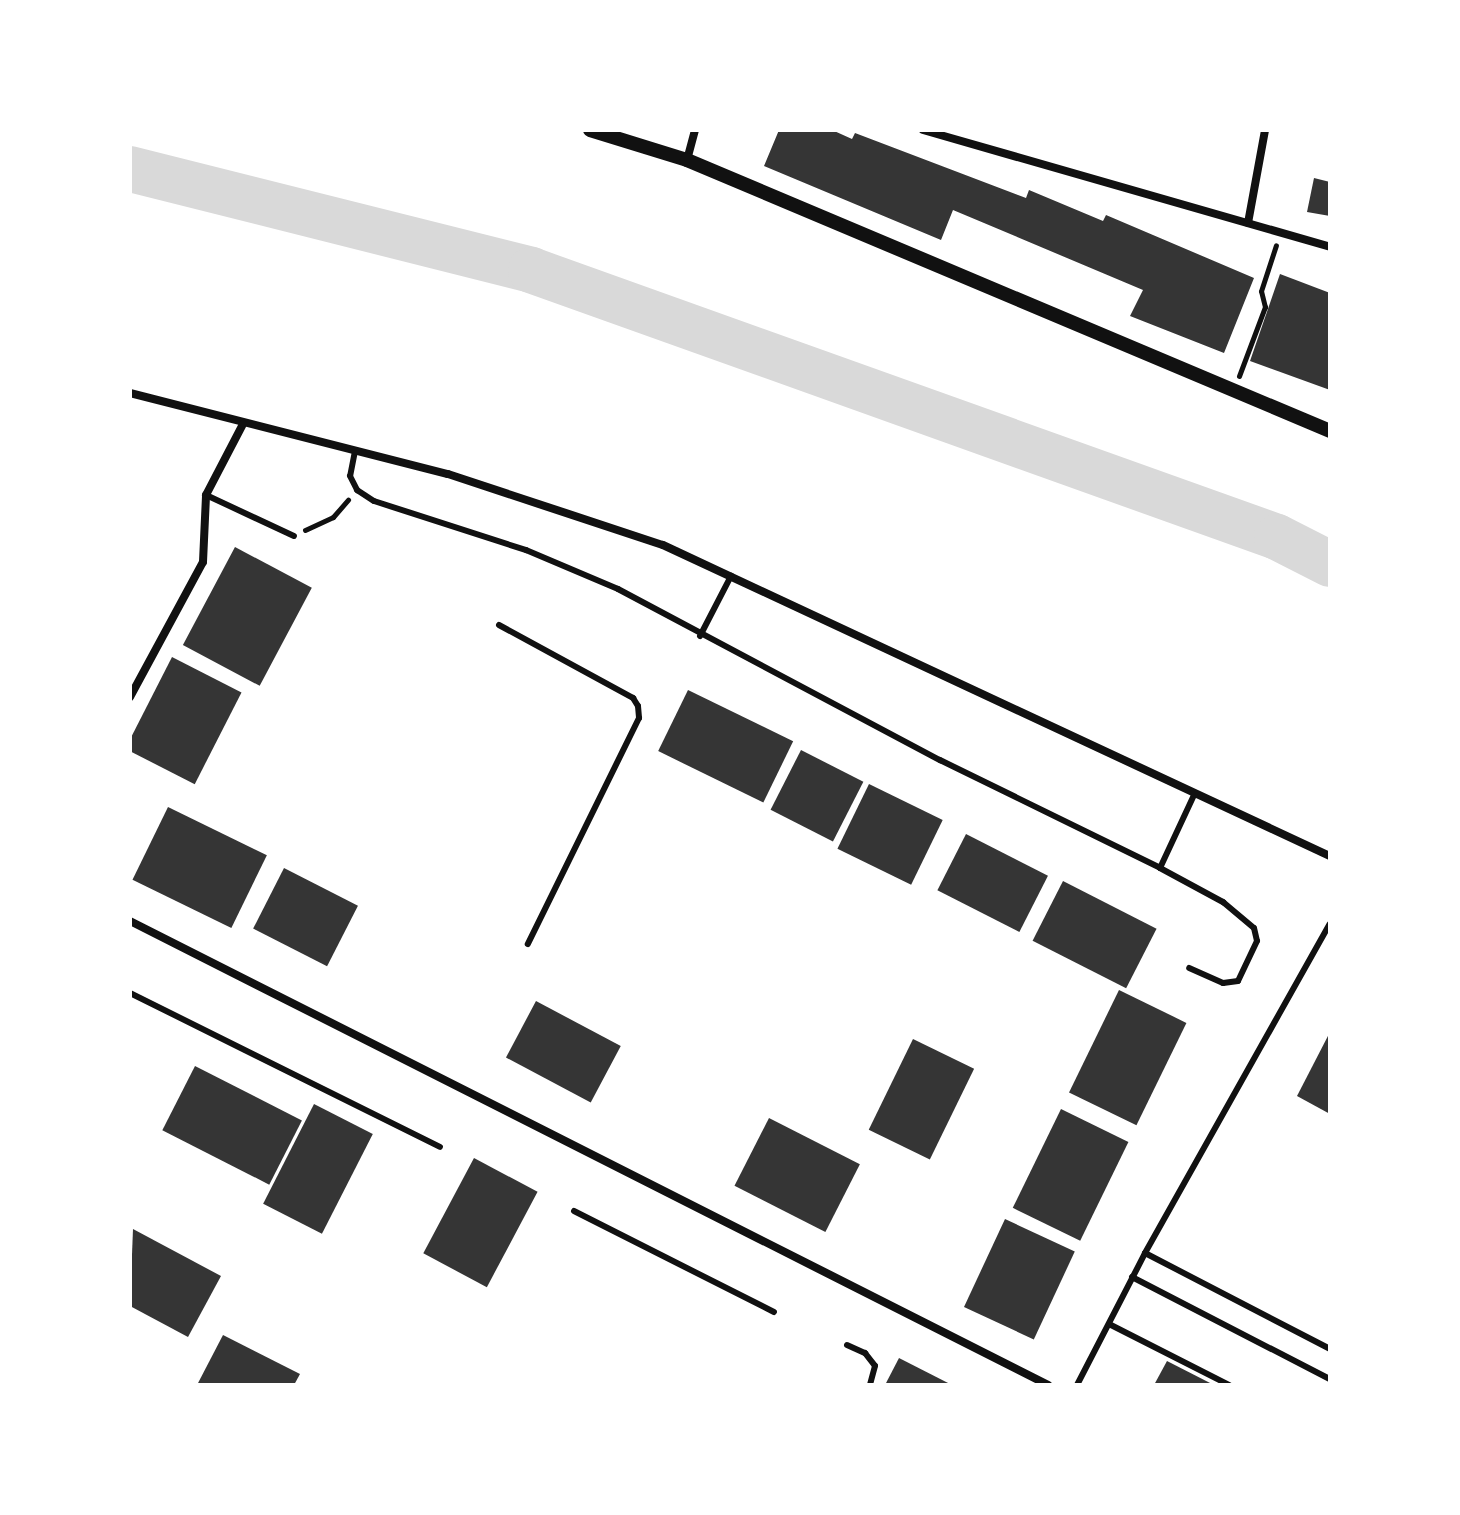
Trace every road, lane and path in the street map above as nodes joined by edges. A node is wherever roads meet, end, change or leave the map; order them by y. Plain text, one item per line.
1 (590, 130) edge
2 (695, 130) edge
3 (923, 130) edge
4 (1265, 130) edge
5 (687, 160) junction
6 (1248, 223) junction
7 (1280, 233) junction
8 (1330, 247) edge
9 (1234, 390) junction
10 (130, 393) edge
11 (243, 424) junction
12 (1330, 431) edge
13 (355, 451) junction
14 (357, 490) junction
15 (206, 495) junction
16 (294, 536) joint
17 (731, 576) junction
18 (499, 625) dead end
19 (700, 636) junction
20 (130, 697) edge
21 (1195, 793) junction
22 (1330, 856) edge
23 (1160, 868) junction
24 (130, 921) edge
25 (1330, 924) edge
26 (528, 944) dead end
27 (1189, 968) dead end
28 (130, 993) edge
29 (440, 1147) dead end
30 (574, 1211) dead end
31 (1145, 1253) junction
32 (1132, 1277) junction
33 (774, 1312) dead end
34 (1109, 1324) junction
35 (847, 1345) dead end
36 (1330, 1349) edge
37 (1330, 1379) edge
38 (870, 1385) edge
39 (1048, 1385) edge
40 (1077, 1385) edge
41 (1229, 1385) edge

1 - 5 street
2 - 5 street
3 - 6 street
4 - 6 street
5 - 9 street
6 - 7 street
7 - 8 street
7 - 9 path
9 - 12 street
10 - 11 street
11 - 13 street
11 - 15 street
13 - 14 lane
13 - 17 street
14 - 16 path
14 - 19 lane
15 - 16 lane
15 - 20 street
17 - 19 lane
17 - 21 street
18 - 26 lane
19 - 23 lane
21 - 22 street
21 - 23 lane
23 - 27 lane
24 - 39 street
25 - 31 lane
28 - 29 lane
30 - 33 lane
31 - 32 lane
31 - 36 lane
32 - 34 lane
32 - 37 lane
34 - 40 lane
34 - 41 lane
35 - 38 lane

